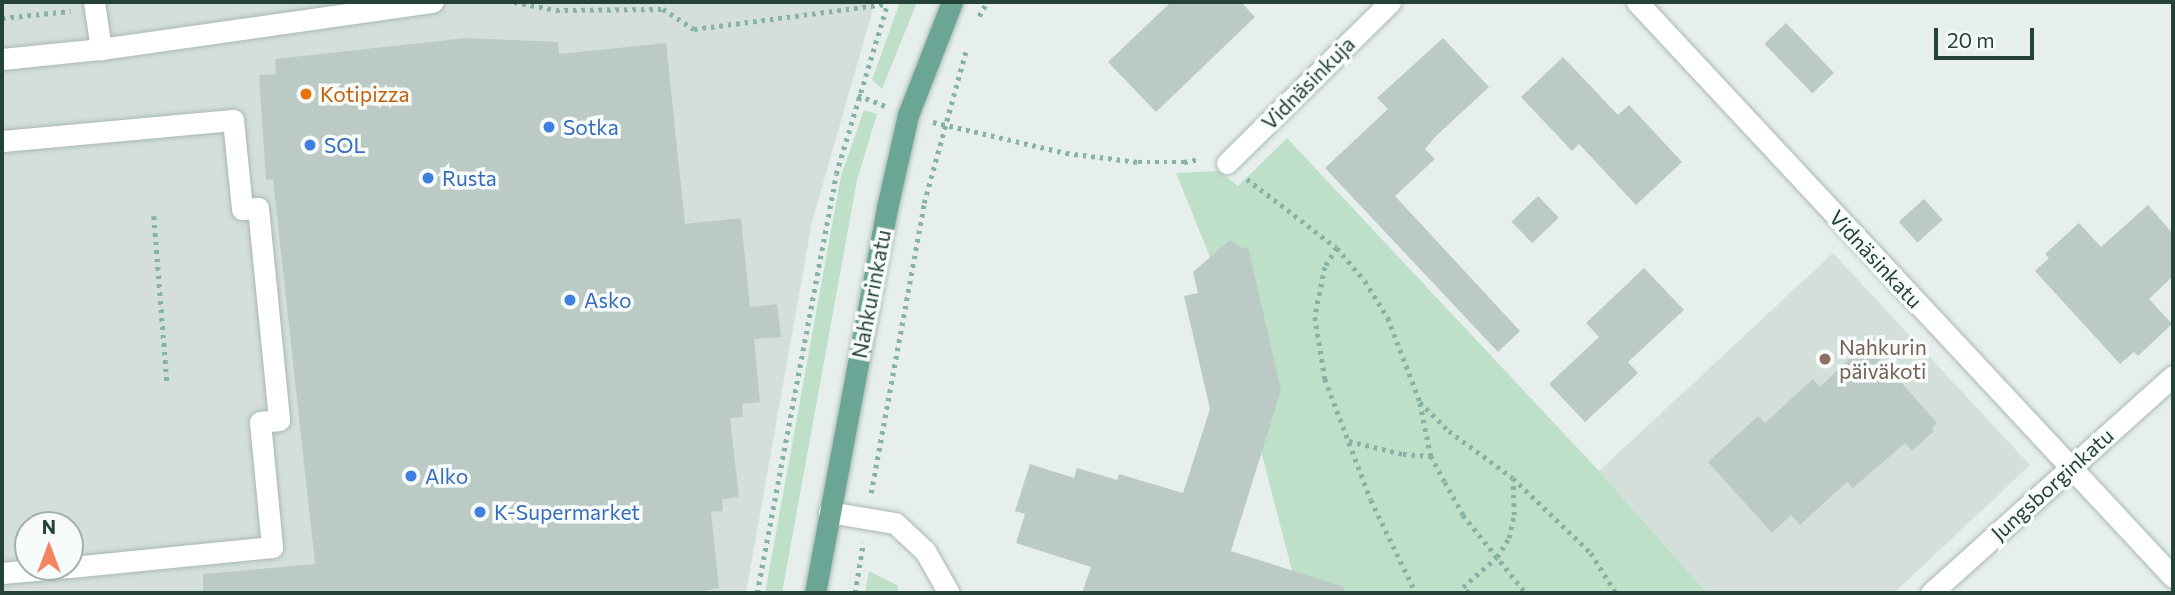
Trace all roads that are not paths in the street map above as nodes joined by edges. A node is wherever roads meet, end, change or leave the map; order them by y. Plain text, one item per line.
1 (433, 2) edge
2 (952, 2) edge
3 (1390, 2) edge
4 (1637, 2) edge
5 (94, 5) edge
6 (101, 49) junction
7 (2, 59) edge
8 (2, 141) edge
9 (1227, 163) road end
10 (2173, 376) edge
11 (2068, 467) junction
12 (829, 512) junction
13 (84, 566) edge
14 (2173, 577) edge
15 (816, 593) edge
16 (949, 593) edge
17 (1931, 593) edge

1 - 6 street
2 - 12 main road, Nahkurinkatu
3 - 9 street, Vidnäsinkuja
4 - 11 street, Vidnäsinkatu
5 - 6 street
6 - 7 street
8 - 13 street
10 - 11 street, Jungsborginkatu
11 - 14 street, Vidnäsinkatu
11 - 17 street, Jungsborginkatu
12 - 15 main road, Nahkurinkatu
12 - 16 street

